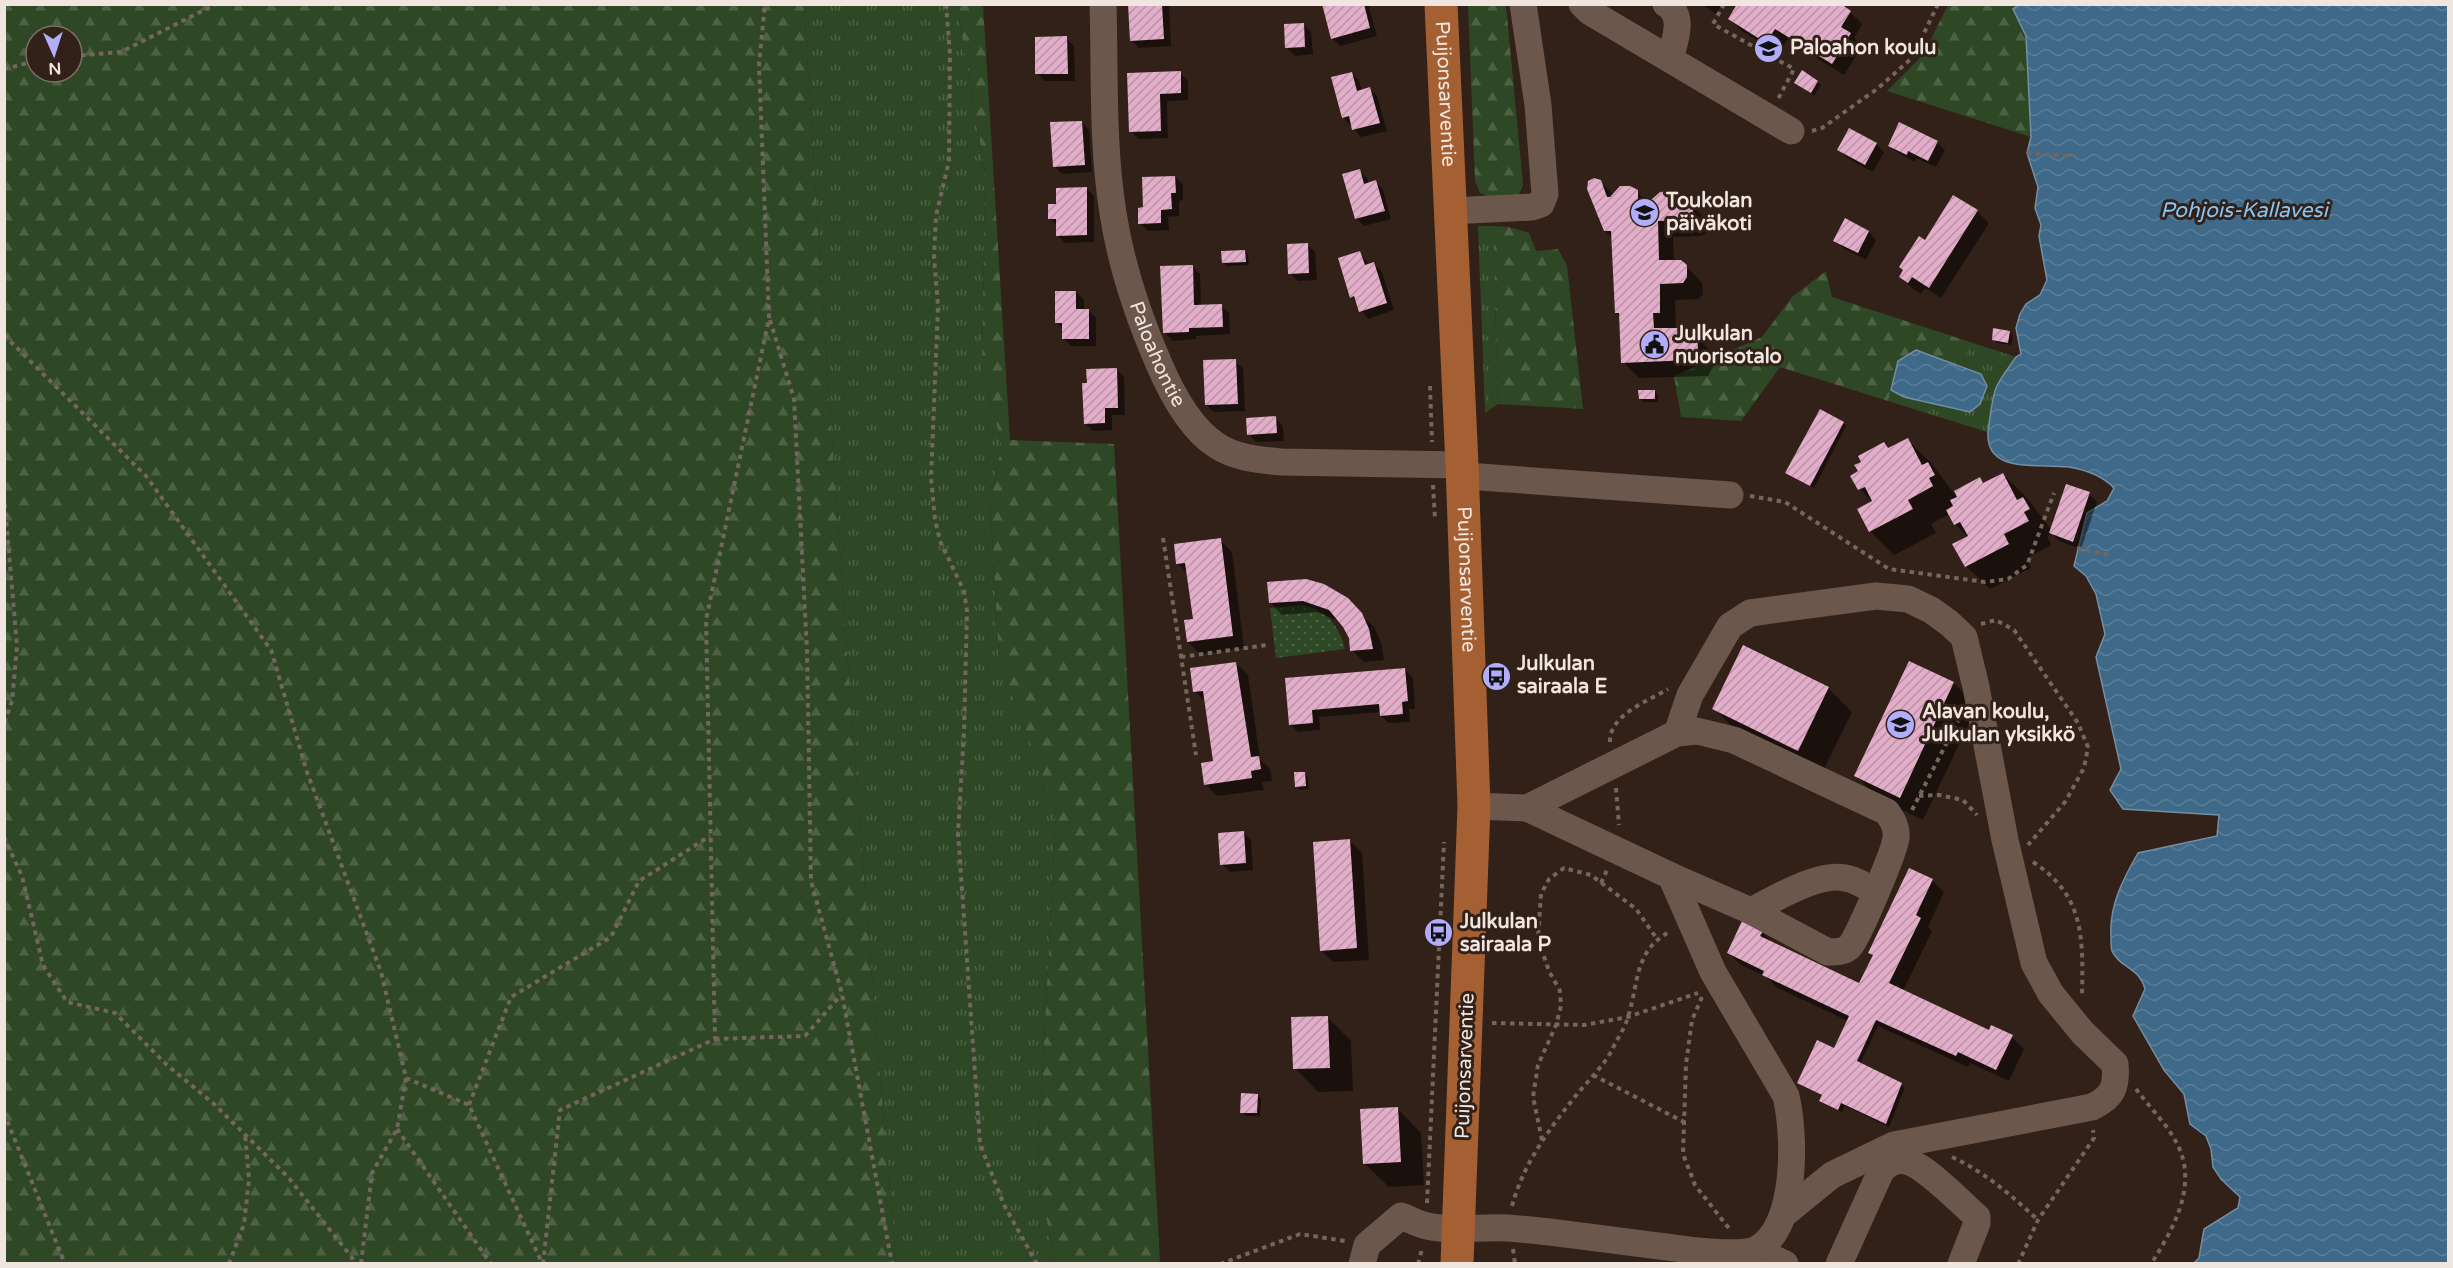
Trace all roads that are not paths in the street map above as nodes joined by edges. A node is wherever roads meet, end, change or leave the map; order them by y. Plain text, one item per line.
1 (1103, 4) edge
2 (1441, 4) edge
3 (1523, 4) edge
4 (1582, 4) edge
5 (1666, 4) edge
6 (1670, 59) junction
7 (1779, 125) road end
8 (1450, 211) junction
9 (1458, 469) junction
10 (1730, 495) road end
11 (1677, 733) junction
12 (1474, 806) junction
13 (1527, 808) junction
14 (1671, 876) junction
15 (1876, 891) junction
16 (1750, 911) junction
17 (1784, 1214) junction
18 (1459, 1228) junction
19 (1751, 1250) junction
20 (1364, 1254) edge
21 (1457, 1263) edge
22 (1785, 1263) edge
23 (1839, 1263) edge
24 (1961, 1263) edge

1 - 9 street, Paloahontie
2 - 8 main road, Puijonsarventie
3 - 8 street
4 - 6 street
5 - 6 street
6 - 7 street
8 - 9 main road, Puijonsarventie
9 - 10 street, Paloahontie
9 - 12 main road, Puijonsarventie
11 - 13 street
11 - 15 street
11 - 17 street
12 - 13 street
12 - 18 main road, Puijonsarventie
13 - 14 street
14 - 16 street
14 - 17 street
15 - 16 street
15 - 16 street
17 - 19 street
18 - 19 street
18 - 20 street
18 - 21 main road, Puijonsarventie
19 - 22 street
23 - 24 street

